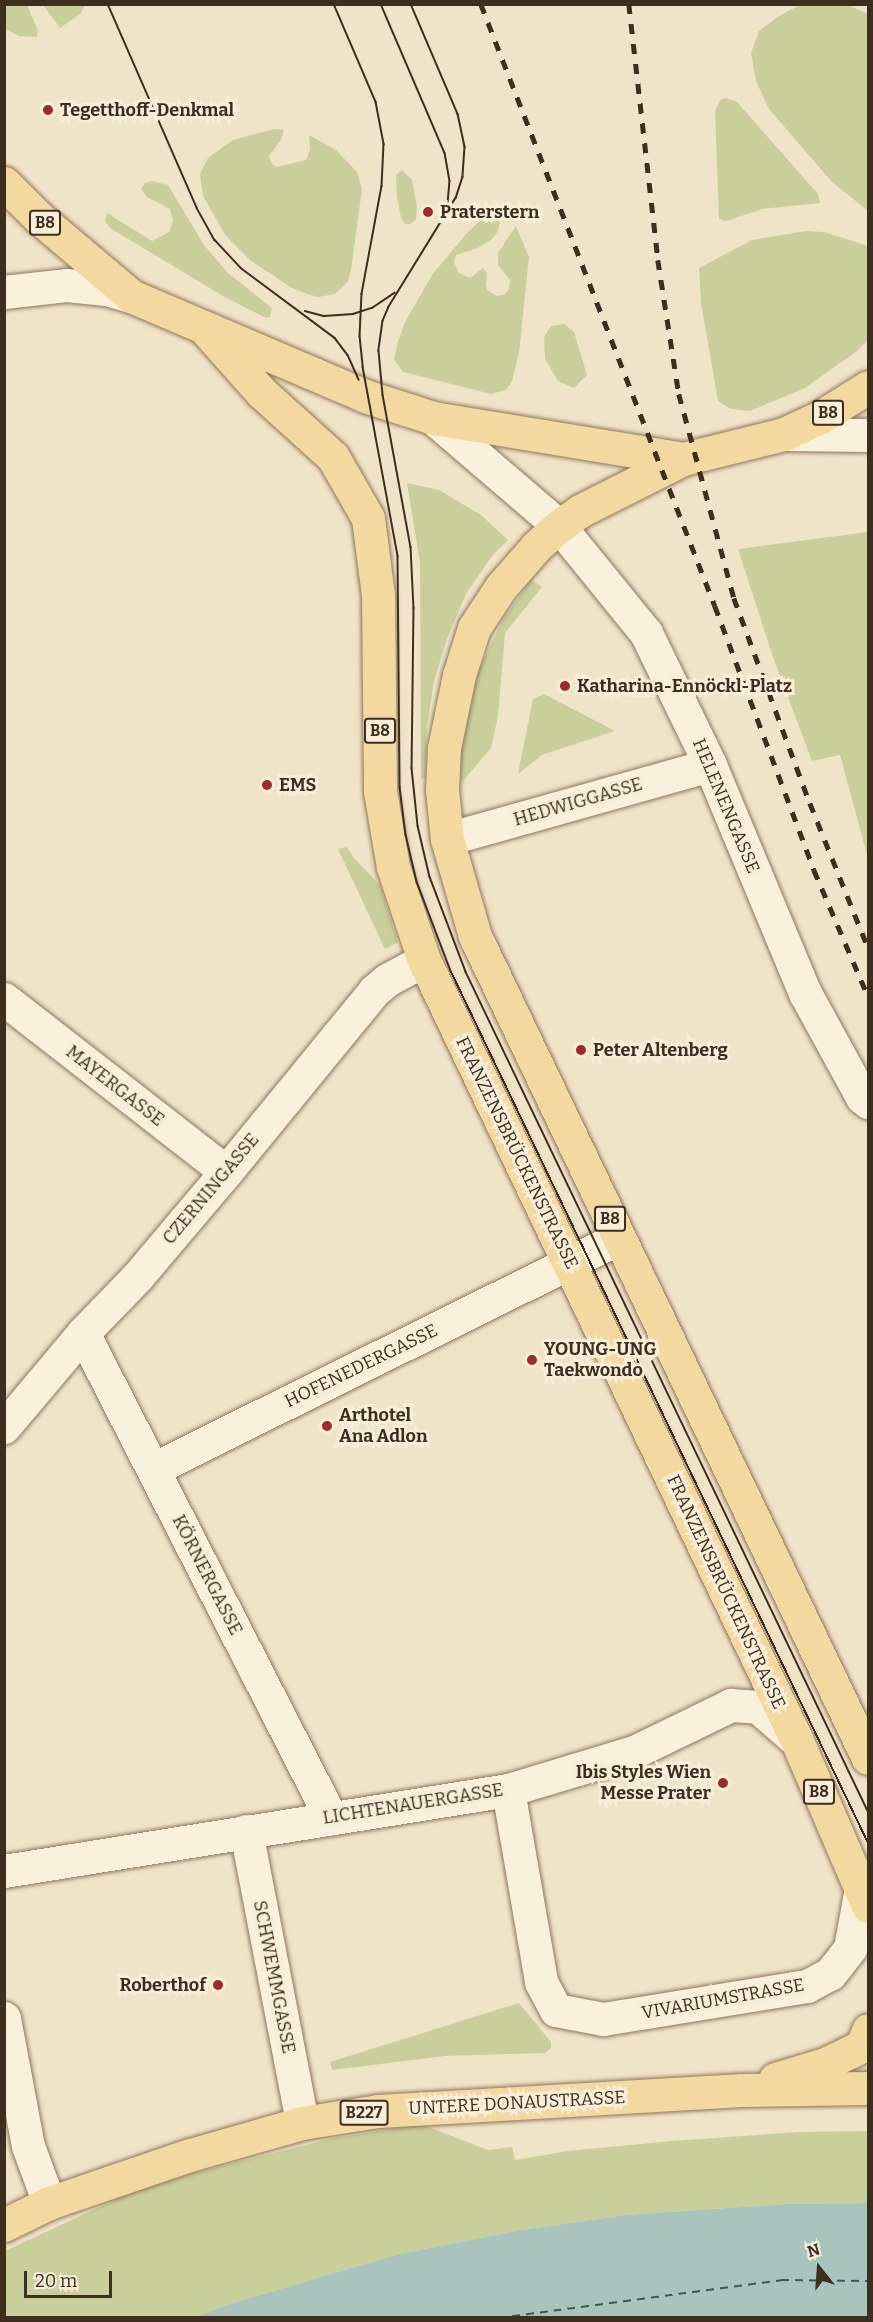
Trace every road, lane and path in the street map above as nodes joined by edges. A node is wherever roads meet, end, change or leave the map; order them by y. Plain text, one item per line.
1 (4, 183) edge
2 (4, 292) edge
3 (131, 296) junction
4 (206, 330) junction
5 (868, 387) edge
6 (433, 418) junction
7 (784, 434) junction
8 (868, 435) edge
9 (683, 459) junction
10 (559, 526) junction
11 (710, 765) junction
12 (447, 839) junction
13 (424, 960) junction
14 (4, 999) edge
15 (868, 1102) edge
16 (226, 1172) junction
17 (619, 1238) junction
18 (569, 1262) junction
19 (83, 1333) junction
20 (4, 1426) edge
21 (153, 1469) junction
22 (797, 1741) junction
23 (868, 1758) edge
24 (508, 1790) junction
25 (331, 1818) junction
26 (246, 1831) junction
27 (4, 1871) edge
28 (865, 1897) edge
29 (4, 2018) edge
30 (868, 2030) edge
31 (868, 2088) edge
32 (742, 2090) junction
33 (302, 2123) junction
34 (49, 2203) junction
35 (4, 2225) edge

1 - 3 main road, B8
2 - 3 street
3 - 4 main road, B8
4 - 6 main road, B8
4 - 13 main road, FRANZENSBRÜCKENSTRASSE / B8
5 - 7 main road, B8
6 - 9 main road, B8
6 - 10 street
7 - 8 street
7 - 9 main road, B8
9 - 10 main road, B8
10 - 11 street, HELENENGASSE
10 - 12 main road, B8
11 - 12 street, HEDWIGGASSE
11 - 15 street, HELENENGASSE
12 - 17 main road, B8
13 - 16 street, CZERNINGASSE
13 - 18 main road, FRANZENSBRÜCKENSTRASSE / B8
14 - 16 street, MAYERGASSE
16 - 19 street, CZERNINGASSE
17 - 18 street, HOFENEDERGASSE
17 - 23 main road, B8
18 - 21 street, HOFENEDERGASSE
18 - 22 main road, FRANZENSBRÜCKENSTRASSE / B8
19 - 20 street, CZERNINGASSE
19 - 21 street, KÖRNERGASSE
21 - 25 street, KÖRNERGASSE
22 - 24 street, LICHTENAUERGASSE
22 - 28 main road, FRANZENSBRÜCKENSTRASSE / B8
24 - 25 street, LICHTENAUERGASSE
24 - 28 street, VIVARIUMSTRASSE
25 - 26 street, LICHTENAUERGASSE
26 - 27 street, LICHTENAUERGASSE
26 - 33 street, SCHWEMMGASSE
29 - 34 street
30 - 32 main road
31 - 32 main road, UNTERE DONAUSTRASSE / B227
32 - 33 main road, UNTERE DONAUSTRASSE / B227
33 - 34 main road, UNTERE DONAUSTRASSE / B227
34 - 35 main road, UNTERE DONAUSTRASSE / B227

